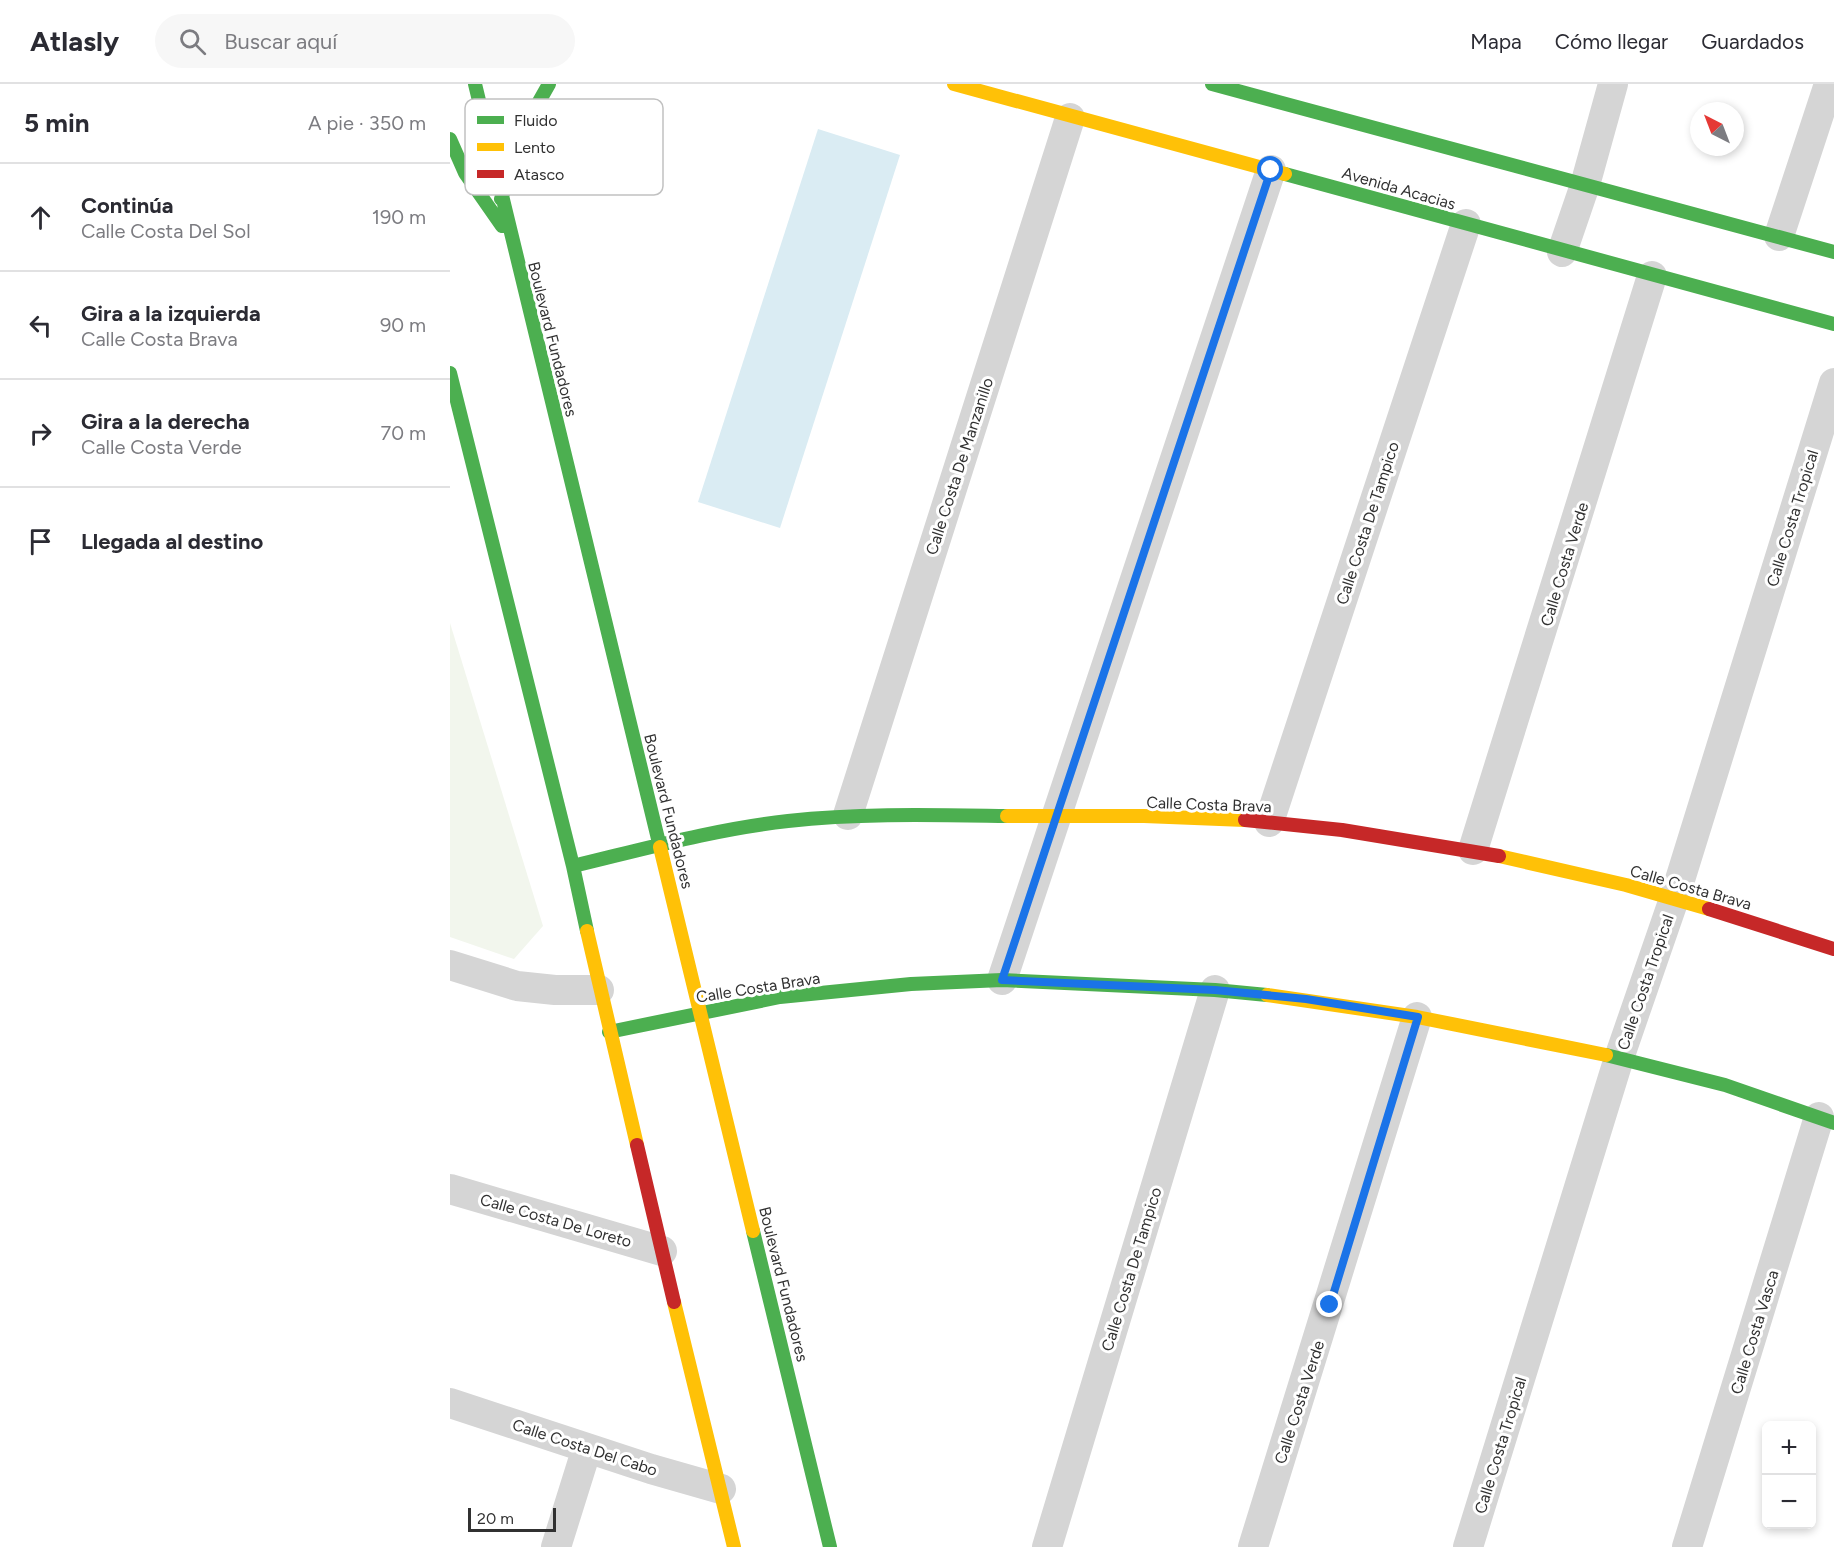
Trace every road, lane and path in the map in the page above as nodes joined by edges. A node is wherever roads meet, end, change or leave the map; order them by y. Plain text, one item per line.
1 (475, 84) edge
2 (549, 84) edge
3 (954, 84) edge
4 (1212, 84) edge
5 (1613, 84) edge
6 (1829, 84) edge
7 (478, 99) edge
8 (541, 99) edge
9 (1070, 118) junction
10 (450, 139) edge
11 (1271, 170) junction
12 (465, 173) edge
13 (1585, 185) junction
14 (480, 195) edge
15 (500, 195) edge
16 (503, 195) edge
17 (501, 199) junction
18 (1466, 224) junction
19 (1779, 236) junction
20 (511, 240) junction
21 (1562, 252) junction
22 (1834, 252) edge
23 (1652, 276) junction
24 (1834, 324) edge
25 (450, 373) edge
26 (1834, 382) edge
27 (848, 815) junction
28 (1055, 816) junction
29 (1269, 822) junction
30 (661, 845) junction
31 (1473, 850) junction
32 (573, 866) junction
33 (1674, 899) junction
34 (1834, 949) edge
35 (450, 965) edge
36 (1002, 980) junction
37 (598, 990) junction
38 (1215, 990) junction
39 (700, 1013) junction
40 (1418, 1017) junction
41 (609, 1032) junction
42 (1619, 1058) junction
43 (1827, 1120) edge
44 (450, 1189) edge
45 (662, 1251) junction
46 (450, 1403) edge
47 (587, 1448) junction
48 (721, 1489) junction
49 (556, 1547) edge
50 (734, 1547) edge
51 (830, 1547) edge
52 (1047, 1547) edge
53 (1253, 1547) edge
54 (1468, 1547) edge
55 (1687, 1547) edge

1 - 7 street, Boulevard Fundadores
2 - 8 street
3 - 9 street, Avenida Acacias
4 - 13 street
5 - 13 street
6 - 19 street
9 - 11 street, Avenida Acacias
9 - 27 street, Calle Costa De Manzanillo
10 - 12 street
11 - 18 street, Avenida Acacias
11 - 28 street
13 - 19 street
13 - 21 street
14 - 20 street
15 - 17 street, Boulevard Fundadores
16 - 17 street
17 - 20 street, Boulevard Fundadores
18 - 21 street, Avenida Acacias
18 - 29 street, Calle Costa De Tampico
19 - 22 street
20 - 30 street, Boulevard Fundadores
21 - 23 street, Avenida Acacias
23 - 24 street, Avenida Acacias
23 - 31 street, Calle Costa Verde
25 - 32 street
26 - 33 street, Calle Costa Tropical
27 - 28 street, Calle Costa Brava
27 - 30 street, Calle Costa Brava
28 - 29 street, Calle Costa Brava
28 - 36 street
29 - 31 street, Calle Costa Brava
30 - 32 street, Calle Costa Brava
30 - 39 street, Boulevard Fundadores
31 - 33 street, Calle Costa Brava
32 - 37 street
33 - 34 street, Calle Costa Brava
33 - 42 street, Calle Costa Tropical
35 - 37 street
36 - 38 street, Calle Costa Brava
36 - 39 street, Calle Costa Brava
37 - 41 street
38 - 40 street, Calle Costa Brava
38 - 52 street, Calle Costa De Tampico
39 - 41 street, Calle Costa Brava
39 - 51 street, Boulevard Fundadores
40 - 42 street, Calle Costa Brava
40 - 53 street, Calle Costa Verde
41 - 45 street
42 - 43 street, Calle Costa Brava
42 - 54 street, Calle Costa Tropical
43 - 55 street, Calle Costa Vasca
44 - 45 street, Calle Costa De Loreto
45 - 48 street
46 - 47 street, Calle Costa Del Cabo
47 - 48 street, Calle Costa Del Cabo
47 - 49 street
48 - 50 street

